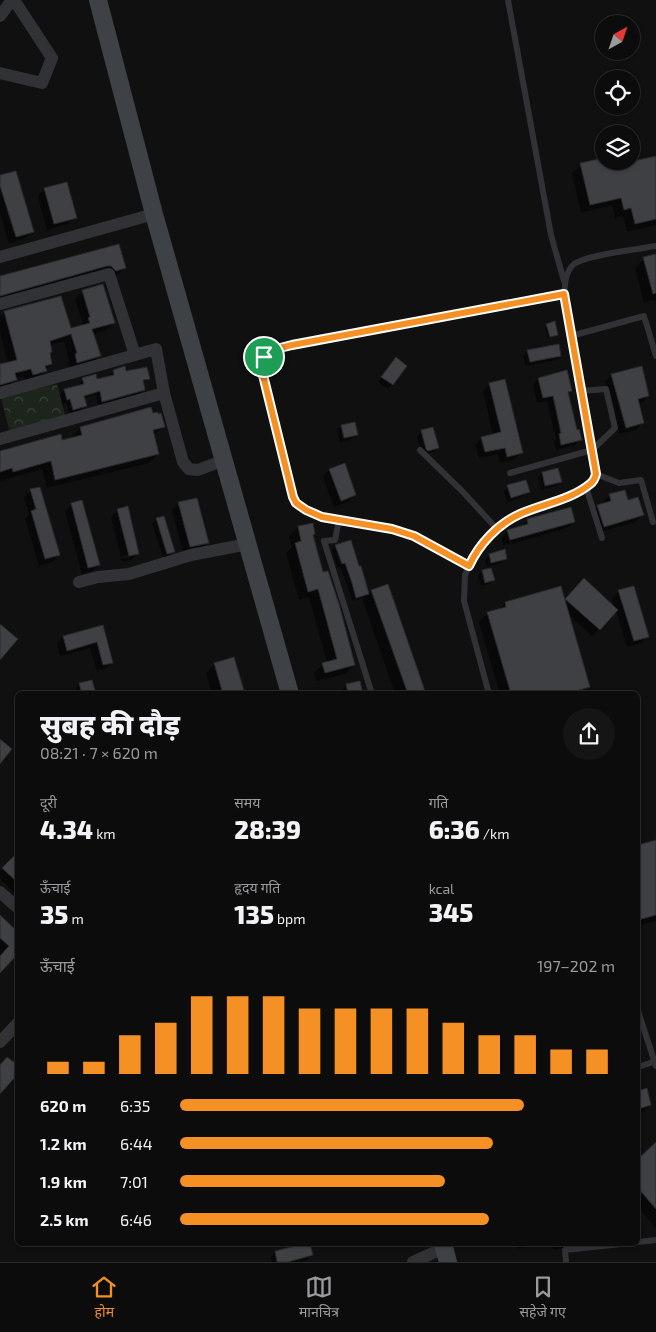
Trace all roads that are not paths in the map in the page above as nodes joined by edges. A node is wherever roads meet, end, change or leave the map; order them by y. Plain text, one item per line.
1 (13, 0) edge
2 (98, 0) edge
3 (508, 0) edge
4 (0, 16) edge
5 (0, 73) edge
6 (154, 214) junction
7 (656, 246) edge
8 (0, 257) edge
9 (564, 282) junction
10 (564, 294) junction
11 (0, 304) edge
12 (571, 336) junction
13 (136, 355) junction
14 (656, 356) edge
15 (581, 391) junction
16 (0, 393) edge
17 (164, 393) junction
18 (0, 439) edge
19 (420, 450) dead end
20 (592, 450) junction
21 (224, 460) junction
22 (510, 473) dead end
23 (596, 474) junction
24 (586, 487) junction
25 (340, 520) junction
26 (653, 522) dead end
27 (497, 529) junction
28 (602, 538) dead end
29 (248, 544) junction
30 (469, 566) junction
31 (79, 582) dead end
32 (289, 691) edge
33 (371, 691) edge
34 (488, 691) edge
35 (0, 892) edge
36 (15, 905) edge
37 (640, 1017) edge
38 (15, 1026) edge
39 (0, 1042) edge
40 (656, 1063) edge
41 (640, 1067) edge
42 (656, 1240) edge
43 (640, 1242) edge
44 (592, 1246) edge
45 (445, 1251) edge
46 (413, 1262) edge
47 (566, 1262) edge

1 - 4 street
1 - 5 street
2 - 6 street
3 - 9 lane
6 - 8 street
6 - 21 street
7 - 9 lane
9 - 10 lane
10 - 12 lane
10 - 25 lane
11 - 13 street
12 - 14 lane
12 - 15 lane
13 - 16 street
13 - 17 street
15 - 20 lane
15 - 20 lane
17 - 18 street
17 - 21 street
19 - 27 lane
20 - 22 lane
20 - 23 lane
21 - 29 street
23 - 24 lane
23 - 26 lane
24 - 27 lane
24 - 28 lane
25 - 30 lane
25 - 33 lane
27 - 30 lane
29 - 31 street
29 - 32 street
30 - 34 lane
35 - 36 street
37 - 40 lane
38 - 39 street
40 - 41 lane
42 - 43 lane
44 - 47 lane
45 - 46 street

